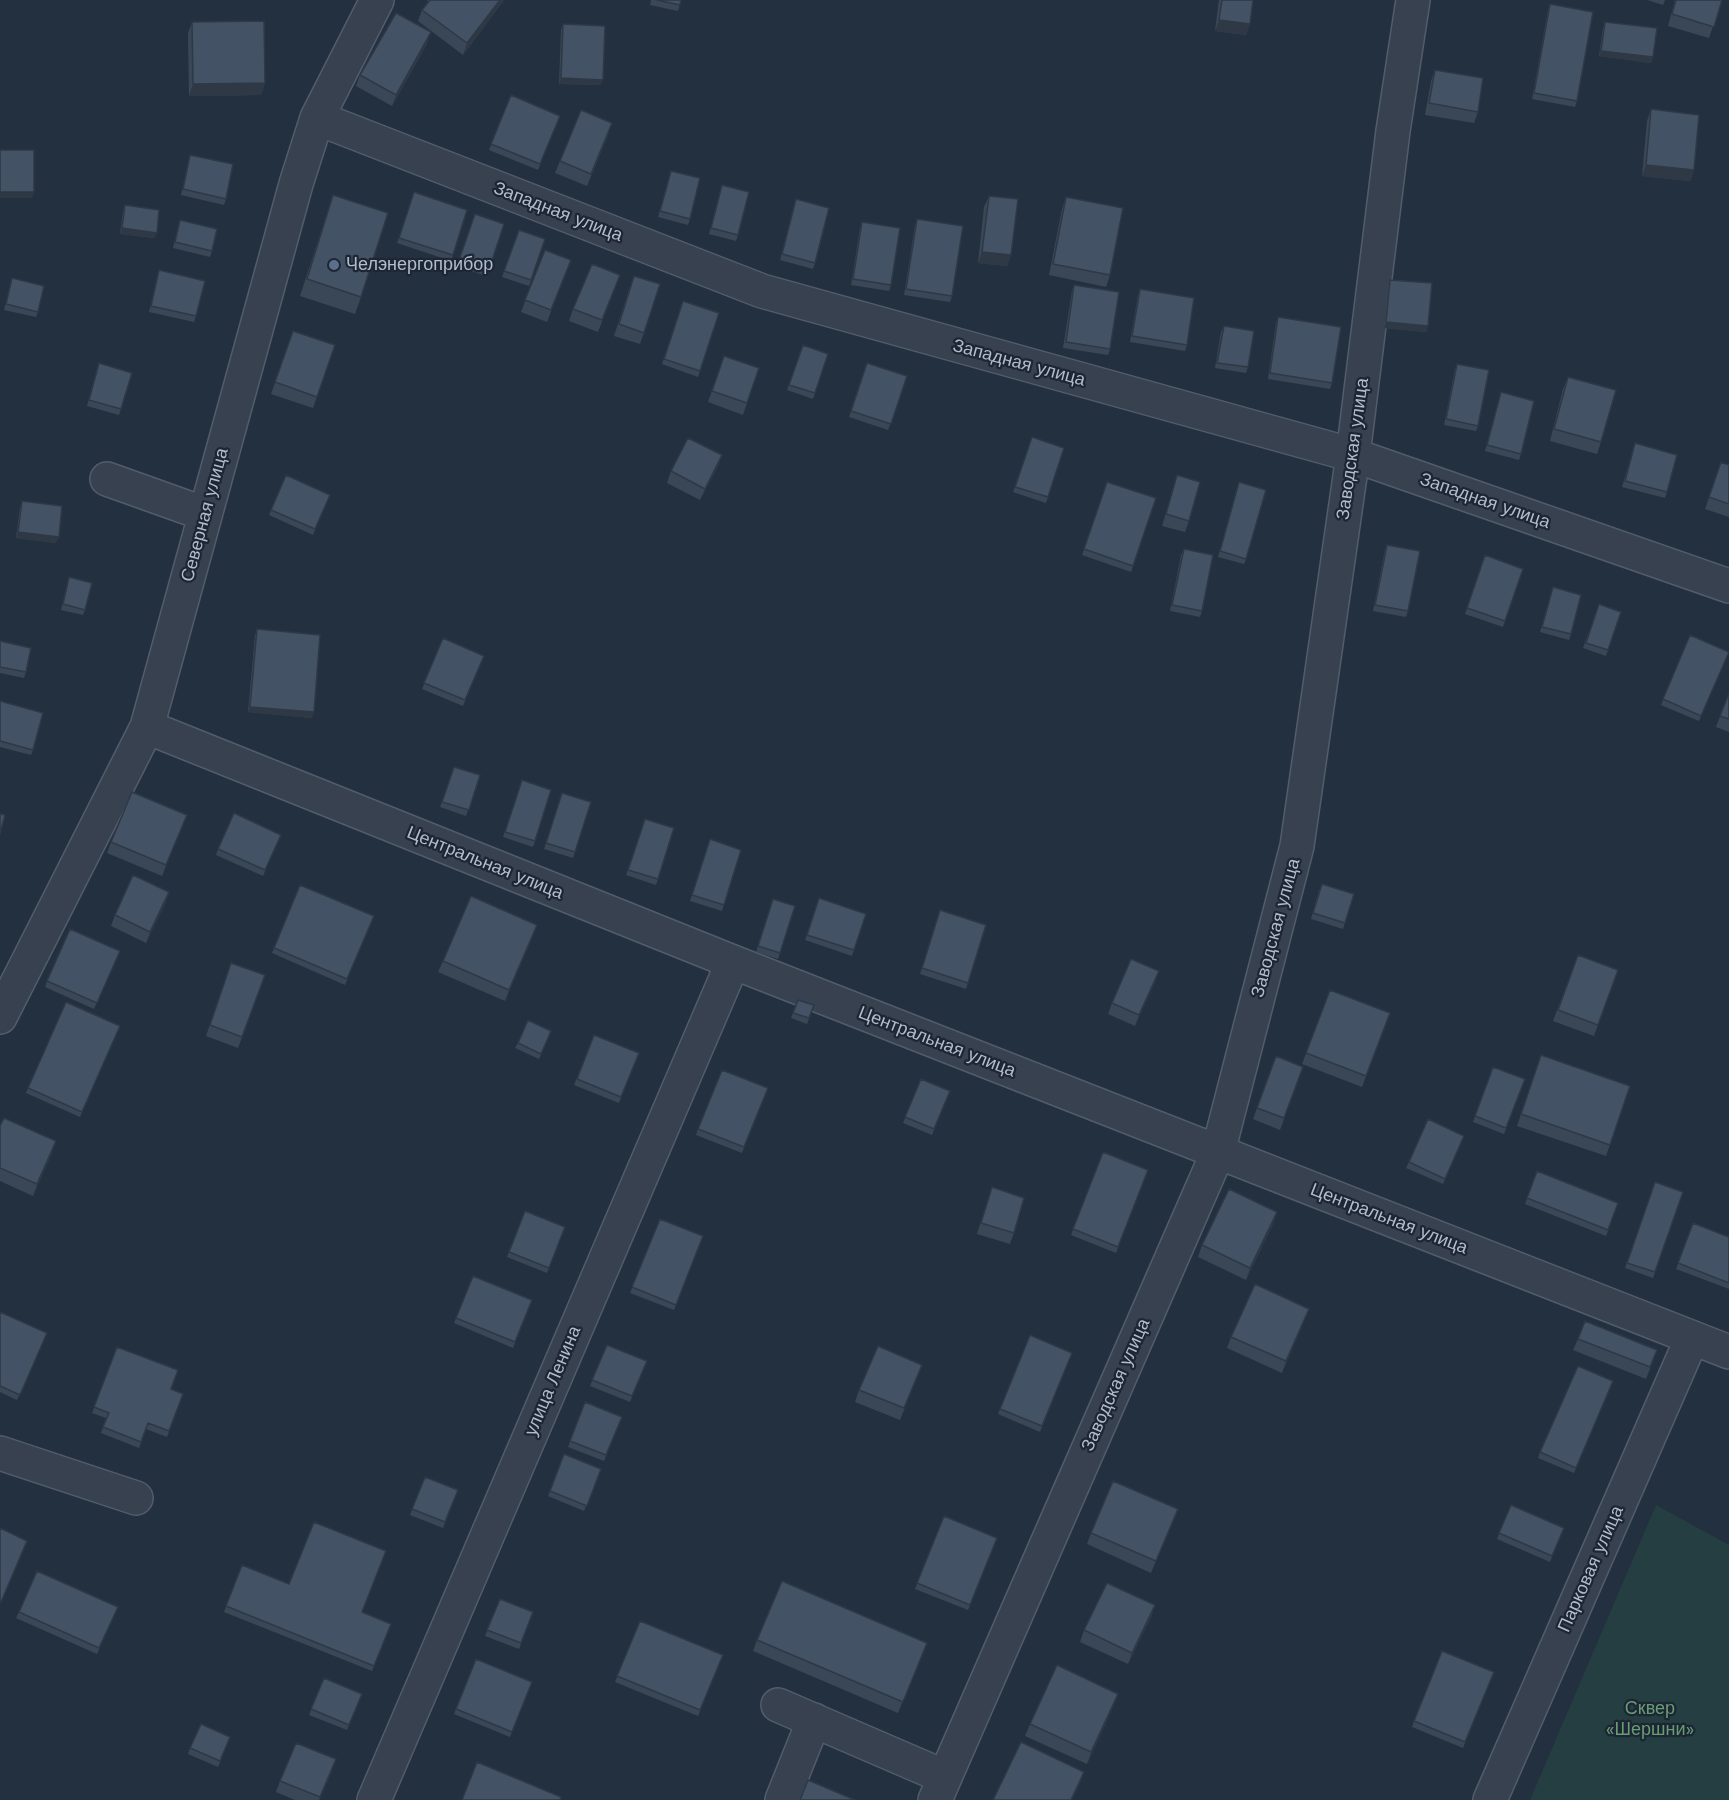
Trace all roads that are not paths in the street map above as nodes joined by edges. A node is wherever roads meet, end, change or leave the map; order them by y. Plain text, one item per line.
1 (377, 0) edge
2 (1413, 0) edge
3 (317, 118) junction
4 (1353, 455) junction
5 (106, 479) dead end
6 (205, 514) junction
7 (1729, 586) edge
8 (147, 728) junction
9 (733, 963) junction
10 (0, 1017) edge
11 (1218, 1152) junction
12 (1692, 1338) junction
13 (1729, 1352) edge
14 (0, 1453) edge
15 (136, 1498) dead end
16 (778, 1705) dead end
17 (814, 1720) junction
18 (940, 1789) edge
19 (374, 1800) edge
20 (782, 1800) edge
21 (1490, 1800) edge

1 - 3 street, Северная улица
2 - 4 street, Заводская улица
3 - 4 street, Западная улица
3 - 6 street, Северная улица
4 - 7 street, Западная улица
4 - 11 street, Заводская улица
5 - 6 street
6 - 8 street, Северная улица
8 - 9 street, Центральная улица
8 - 10 street, Северная улица
9 - 11 street, Центральная улица
9 - 19 street, улица Ленина
11 - 12 street, Центральная улица
11 - 18 street, Заводская улица
12 - 13 street, Центральная улица
12 - 21 street, Парковая улица
14 - 15 street
16 - 17 street
17 - 18 street
17 - 20 street

